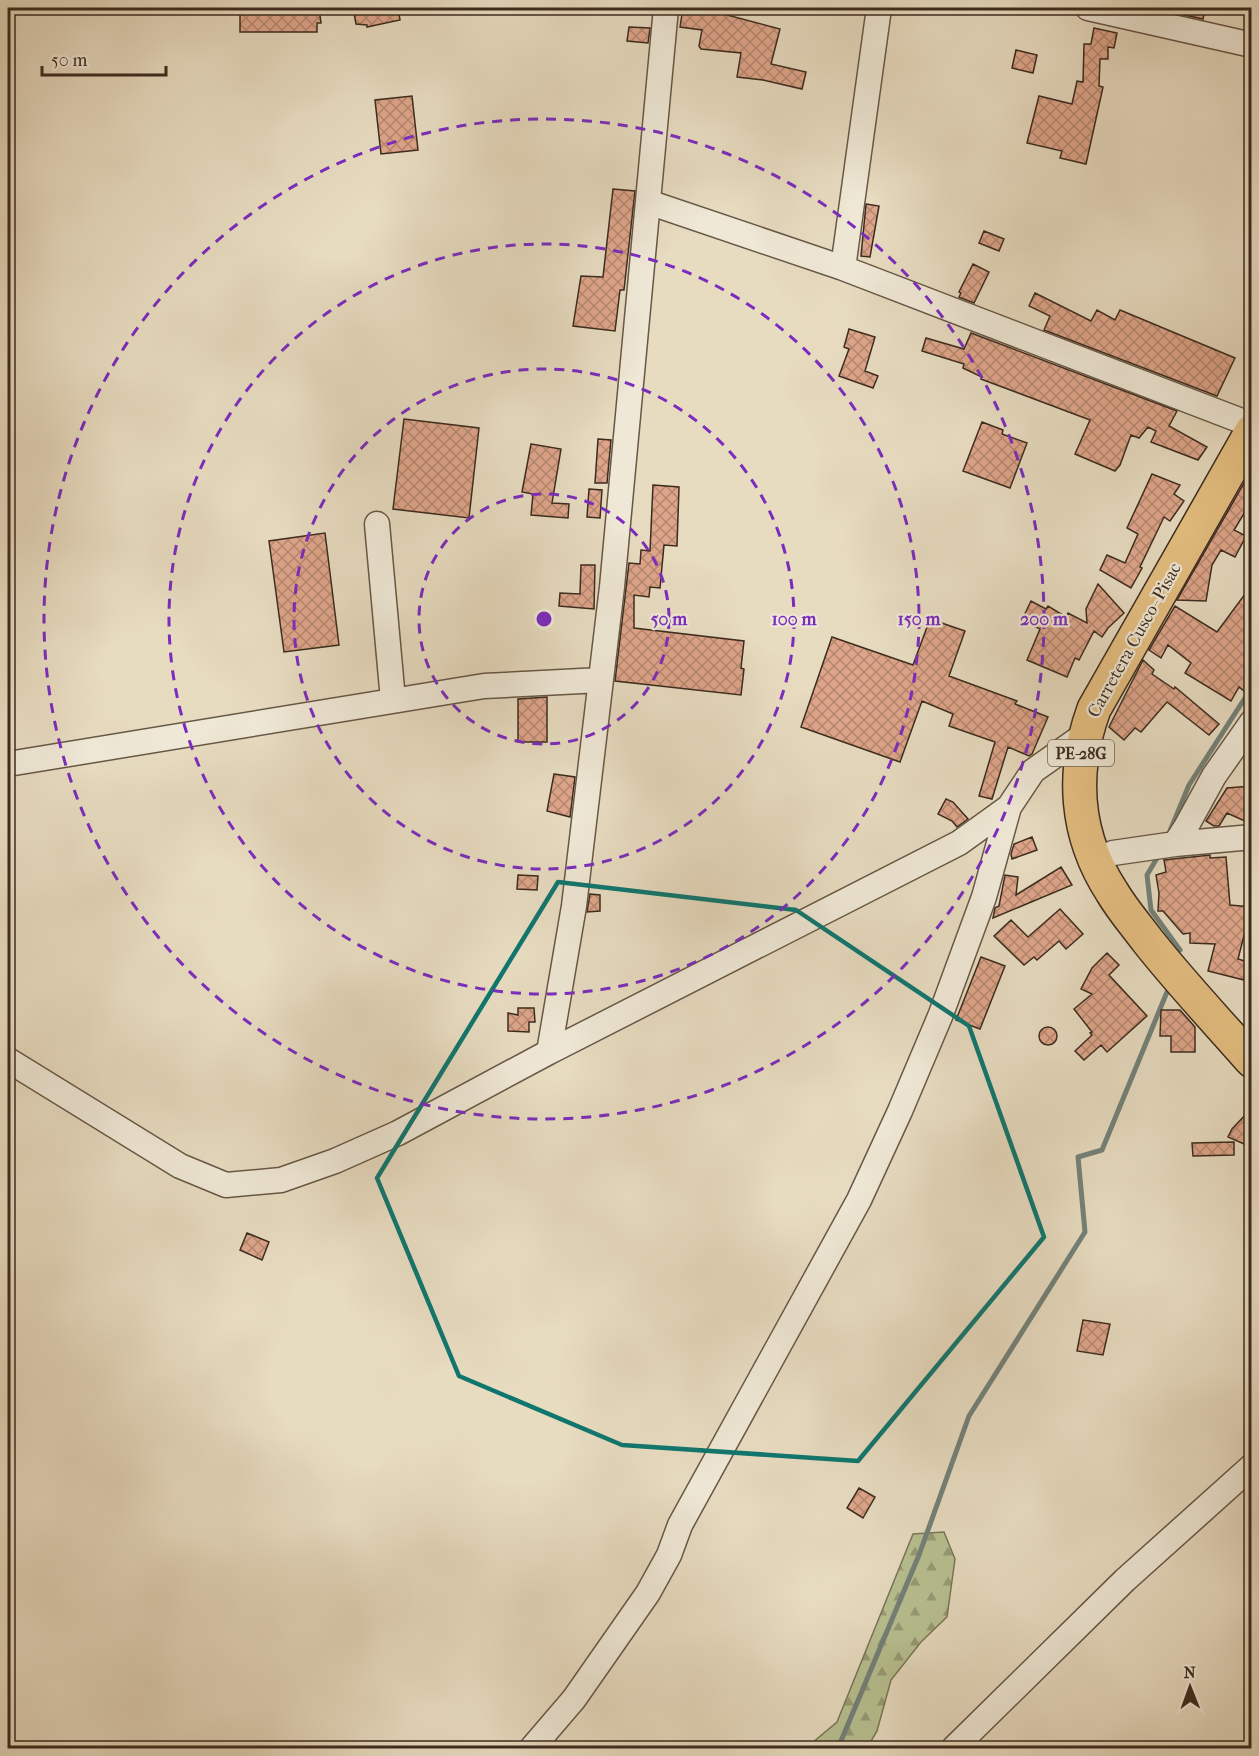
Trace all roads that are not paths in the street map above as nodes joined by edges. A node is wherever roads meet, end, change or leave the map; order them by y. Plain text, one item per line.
1 (666, 8) edge
2 (879, 8) edge
3 (1088, 8) edge
4 (1251, 45) edge
5 (648, 202) junction
6 (843, 268) junction
7 (1251, 425) edge
8 (1246, 450) edge
9 (377, 524) dead end
10 (601, 680) junction
11 (393, 700) junction
12 (1251, 722) edge
13 (1084, 735) junction
14 (8, 764) edge
15 (1009, 807) junction
16 (1251, 837) edge
17 (1174, 844) junction
18 (1095, 860) junction
19 (549, 1052) junction
20 (8, 1060) edge
21 (1251, 1061) edge
22 (1251, 1466) edge
23 (532, 1749) edge
24 (954, 1749) edge

1 - 5 street
2 - 6 street
3 - 4 street
5 - 6 street
5 - 10 street
6 - 7 street
8 - 13 highway, Carretera Cusco- Pisac / PE-28G
9 - 11 street
10 - 11 street
10 - 19 street
11 - 14 street
12 - 17 street
13 - 15 street
13 - 18 highway, Carretera Cusco- Pisac / PE-28G
15 - 19 street
15 - 23 street
16 - 17 street
17 - 18 street
18 - 21 highway, Carretera Cusco- Pisac / PE-28G
19 - 20 street
22 - 24 street

